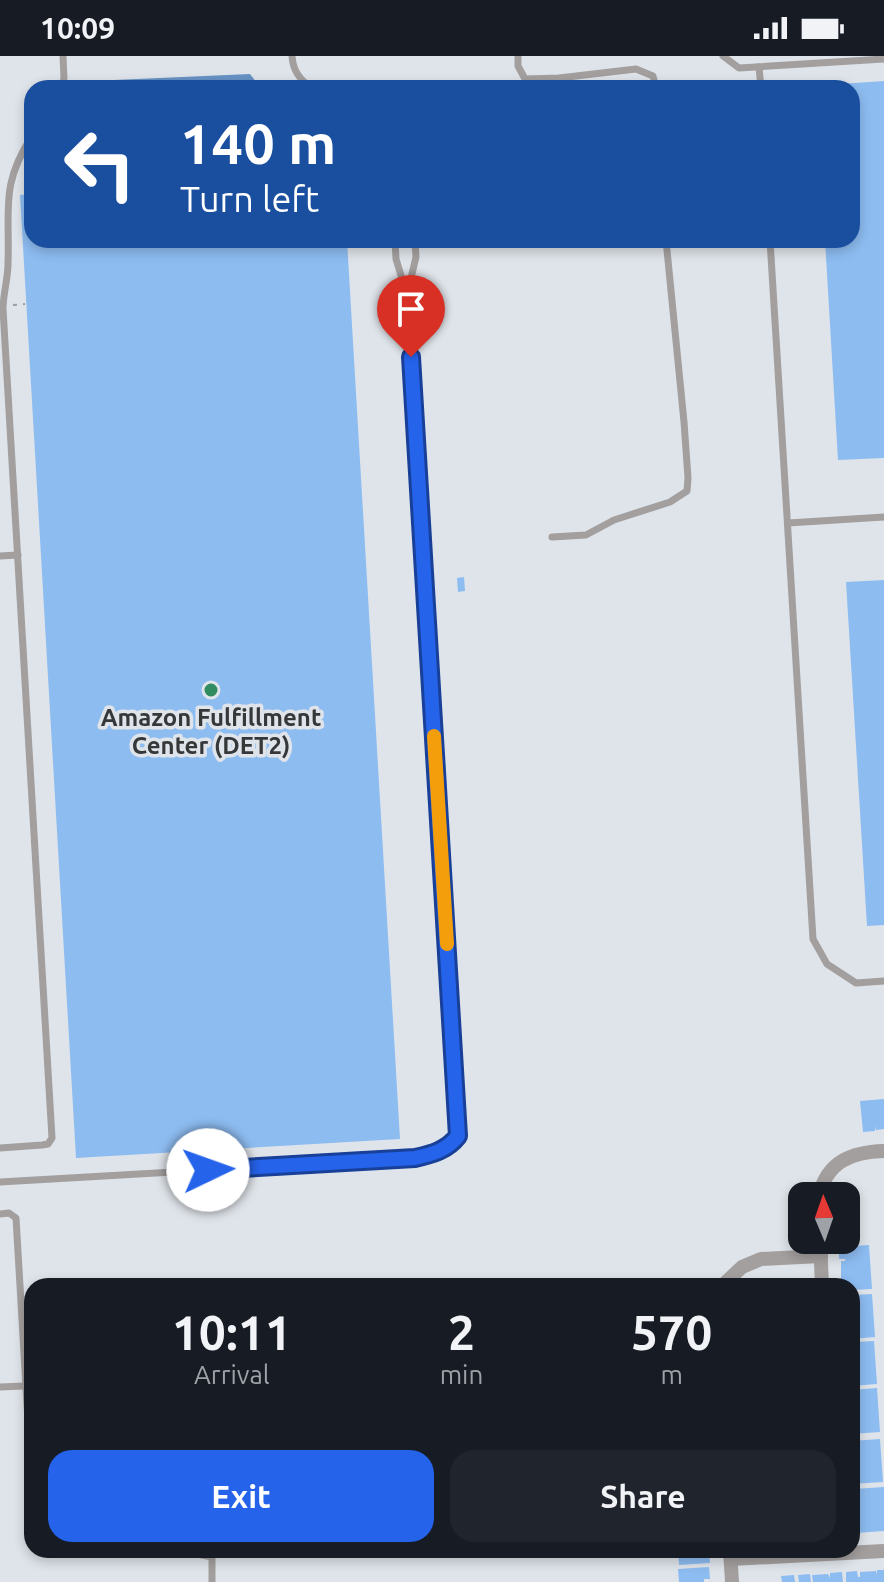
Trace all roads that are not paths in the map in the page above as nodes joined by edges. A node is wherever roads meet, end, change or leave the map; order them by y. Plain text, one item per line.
1 (63, 56) edge
2 (292, 56) edge
3 (518, 56) edge
4 (723, 56) edge
5 (884, 59) edge
6 (759, 67) junction
7 (64, 80) edge
8 (301, 80) edge
9 (654, 80) edge
10 (760, 80) edge
11 (24, 148) edge
12 (395, 248) edge
13 (415, 248) edge
14 (667, 248) edge
15 (771, 248) edge
16 (407, 295) junction
17 (884, 517) edge
18 (788, 523) junction
19 (552, 537) dead end
20 (18, 555) junction
21 (0, 556) edge
22 (884, 981) edge
23 (0, 1148) edge
24 (884, 1151) edge
25 (0, 1182) edge
26 (825, 1182) edge
27 (0, 1214) edge
28 (821, 1256) joint
29 (730, 1278) edge
30 (822, 1278) edge
31 (24, 1386) joint
32 (0, 1387) edge
33 (884, 1551) edge
34 (860, 1552) edge
35 (212, 1558) edge
36 (730, 1558) edge
37 (212, 1582) edge
38 (732, 1582) edge

1 - 7 lane
2 - 8 lane
3 - 9 lane
4 - 6 lane
5 - 6 lane
6 - 10 lane
11 - 20 lane
12 - 16 lane
13 - 16 lane
14 - 19 lane
15 - 18 lane
16 - 25 lane
17 - 18 lane
18 - 22 lane
20 - 21 lane
20 - 23 lane
24 - 26 street
27 - 31 lane
28 - 29 street
28 - 30 street
31 - 32 lane
33 - 34 street
35 - 37 lane
36 - 38 street

